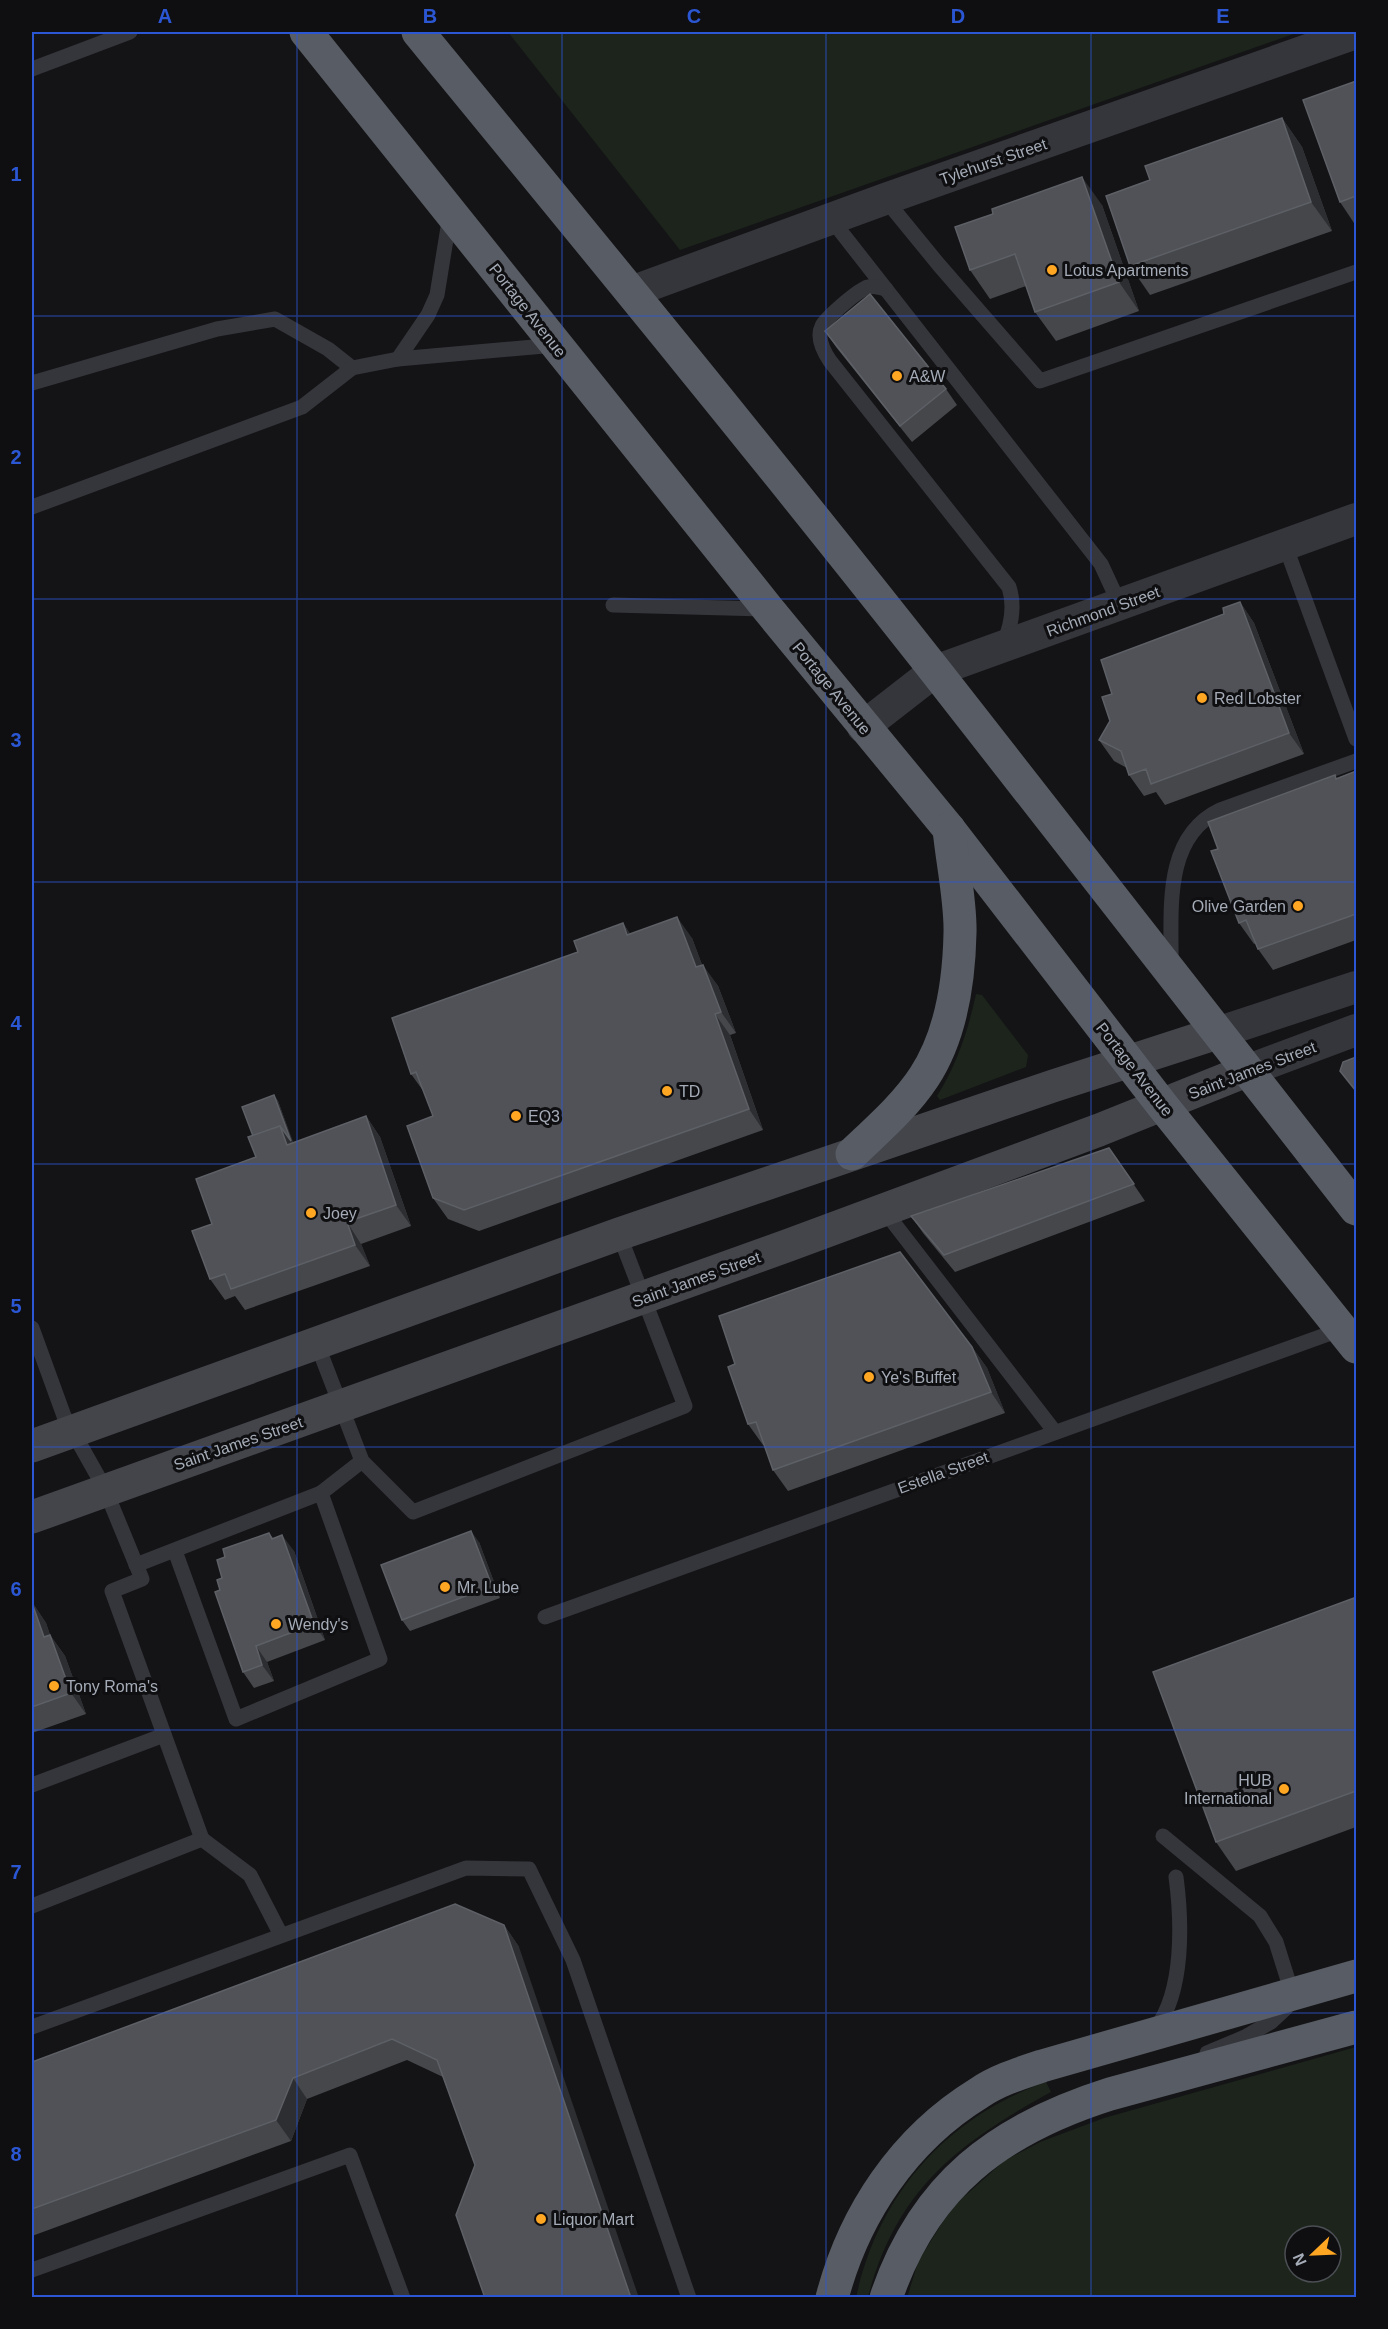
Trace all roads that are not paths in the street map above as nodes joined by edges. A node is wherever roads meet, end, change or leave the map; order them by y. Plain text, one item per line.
1 (130, 32) edge
2 (306, 32) edge
3 (418, 32) edge
4 (1356, 33) edge
5 (32, 69) edge
6 (885, 200) junction
7 (451, 212) junction
8 (831, 219) junction
9 (1356, 272) edge
10 (886, 289) junction
11 (631, 292) junction
12 (556, 345) junction
13 (398, 359) junction
14 (352, 368) junction
15 (32, 383) edge
16 (32, 507) edge
17 (1356, 519) edge
18 (1285, 545) junction
19 (613, 605) dead end
20 (1120, 605) junction
21 (768, 609) junction
22 (1002, 647) junction
23 (935, 671) junction
24 (863, 727) junction
25 (1356, 739) edge
26 (1356, 761) edge
27 (949, 829) junction
28 (1171, 973) junction
29 (1356, 987) edge
30 (1356, 1030) edge
31 (1217, 1033) junction
32 (1128, 1061) junction
33 (1246, 1071) junction
34 (1162, 1105) junction
35 (852, 1154) junction
36 (883, 1209) junction
37 (1356, 1209) edge
38 (619, 1234) junction
39 (644, 1298) junction
40 (32, 1328) edge
41 (1349, 1338) edge
42 (317, 1344) junction
43 (342, 1407) junction
44 (72, 1431) junction
45 (1055, 1432) junction
46 (32, 1446) edge
47 (362, 1461) junction
48 (105, 1489) junction
49 (321, 1493) junction
50 (32, 1517) edge
51 (175, 1551) junction
52 (136, 1565) junction
53 (545, 1617) dead end
54 (164, 1735) junction
55 (32, 1785) edge
56 (1163, 1836) dead end
57 (201, 1839) junction
58 (1176, 1877) dead end
59 (32, 1906) edge
60 (281, 1935) junction
61 (1356, 1976) edge
62 (1292, 1993) junction
63 (32, 2027) edge
64 (1356, 2027) edge
65 (1153, 2033) junction
66 (1182, 2074) junction
67 (32, 2270) edge
68 (403, 2298) edge
69 (690, 2298) edge
70 (832, 2298) edge
71 (886, 2298) edge

1 - 5 lane
2 - 7 highway, Portage Avenue
3 - 11 highway
4 - 6 street, Tylehurst Street
6 - 8 street, Tylehurst Street
6 - 9 lane
7 - 12 highway, Portage Avenue
7 - 13 lane
8 - 10 lane
8 - 11 street, Tylehurst Street
10 - 20 lane
10 - 22 lane
11 - 23 highway
12 - 13 lane
12 - 21 highway, Portage Avenue
13 - 14 lane
14 - 15 lane
14 - 16 lane
17 - 18 street, Richmond Street
18 - 20 street, Richmond Street
18 - 25 lane
19 - 21 lane
20 - 22 street, Richmond Street
21 - 24 highway, Portage Avenue
22 - 23 street, Richmond Street
23 - 24 street, Richmond Street
23 - 28 highway
24 - 27 highway, Portage Avenue
26 - 28 lane
27 - 32 highway, Portage Avenue
27 - 35 highway
28 - 31 highway
29 - 31 street
30 - 33 street, Saint James Street
31 - 32 main road
31 - 33 highway
32 - 34 highway, Portage Avenue
32 - 35 main road
33 - 34 main road, Saint James Street
33 - 37 highway
34 - 36 main road, Saint James Street
34 - 41 highway, Portage Avenue
35 - 38 main road
36 - 39 main road, Saint James Street
36 - 45 lane
38 - 39 lane
38 - 42 main road
39 - 43 main road, Saint James Street
39 - 47 lane
40 - 44 lane
41 - 45 lane, Estella Street
42 - 43 lane
42 - 44 main road
43 - 47 lane
43 - 48 main road, Saint James Street
44 - 46 main road
44 - 48 lane
45 - 53 lane, Estella Street
47 - 49 lane
48 - 50 main road, Saint James Street
48 - 52 lane
49 - 51 lane
49 - 51 lane
51 - 52 lane
52 - 54 lane
54 - 55 lane
54 - 57 lane
56 - 62 lane
57 - 59 lane
57 - 60 lane
58 - 65 lane
60 - 63 lane
60 - 69 lane
61 - 62 highway
62 - 65 highway
62 - 66 lane
64 - 66 highway
65 - 70 highway
66 - 71 highway
67 - 68 lane

